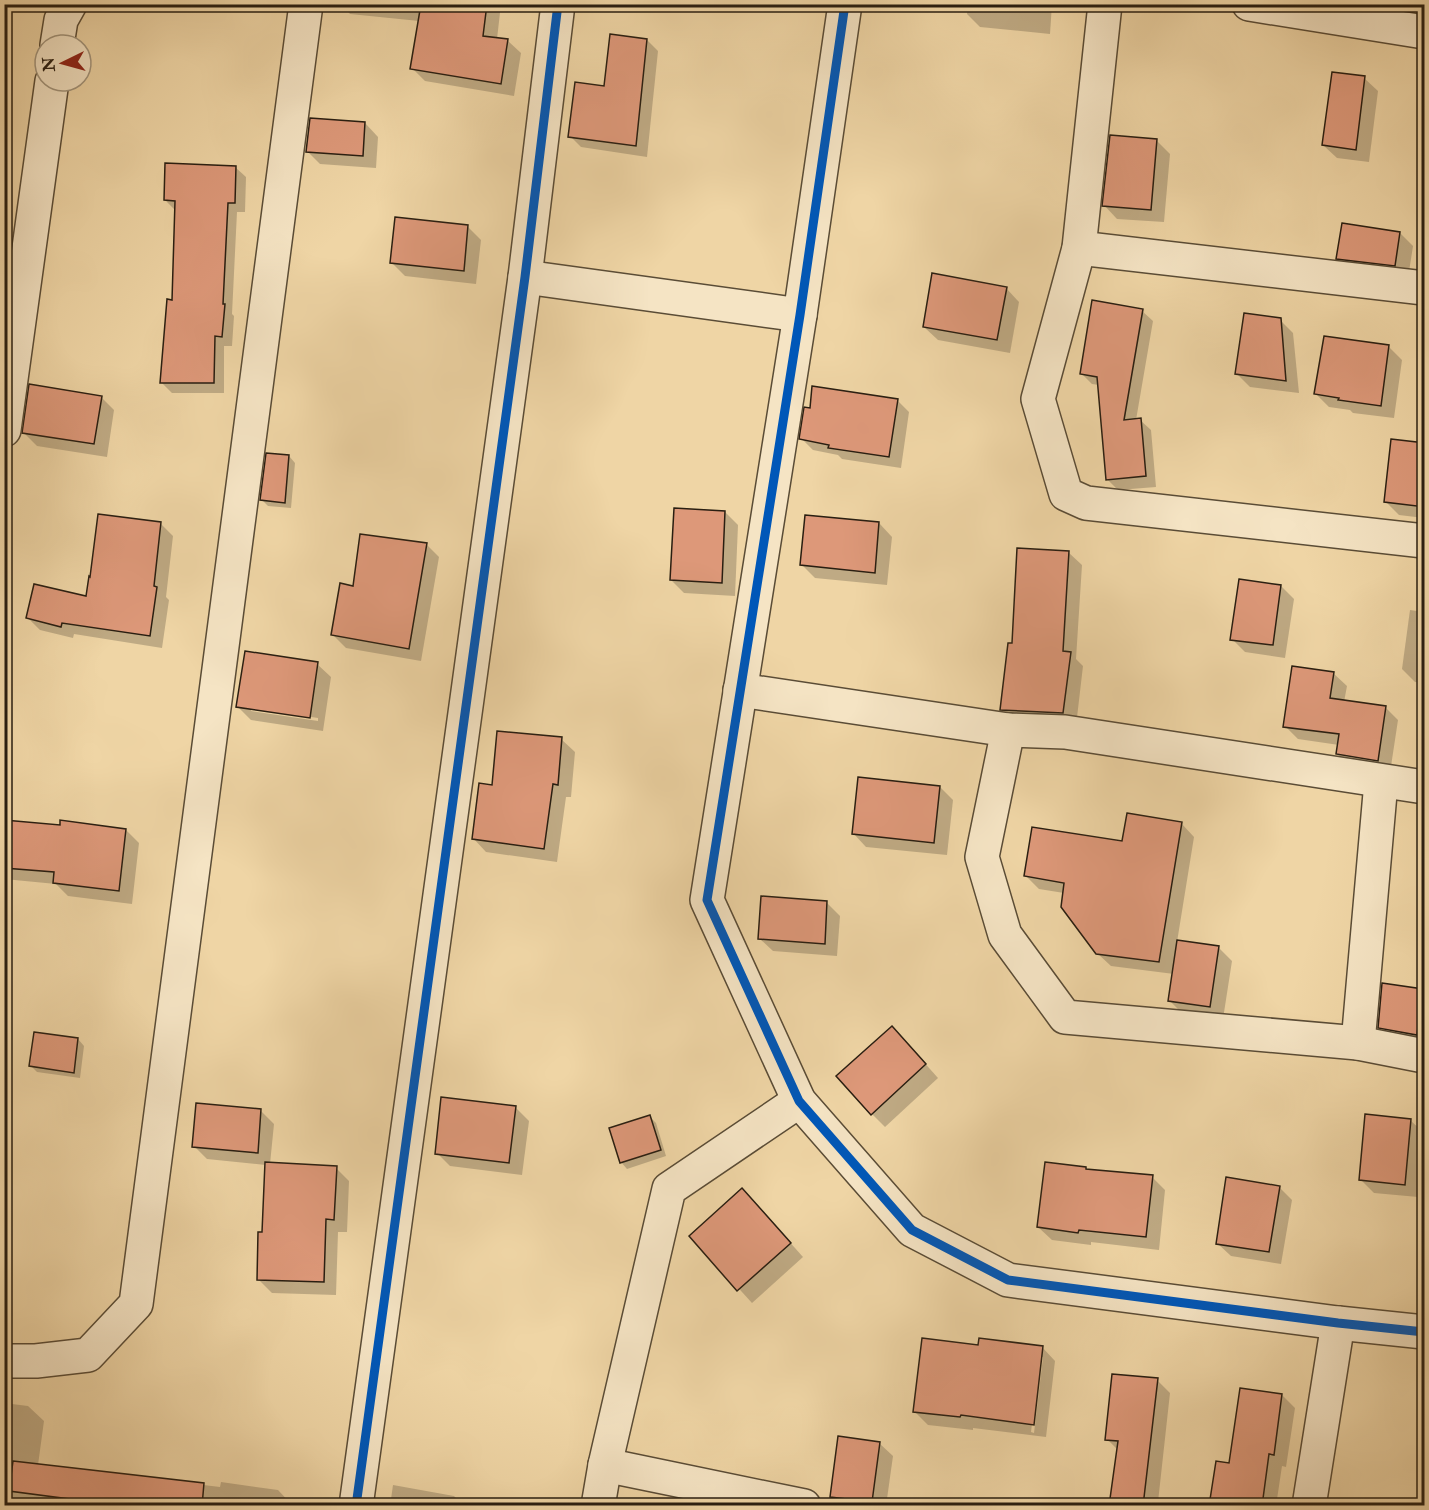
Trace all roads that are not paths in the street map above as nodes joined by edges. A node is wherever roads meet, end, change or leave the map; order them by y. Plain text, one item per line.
1 (70, 4) edge
2 (306, 4) edge
3 (558, 4) edge
4 (845, 4) edge
5 (1105, 4) edge
6 (1249, 4) edge
7 (1425, 32) edge
8 (59, 33) edge
9 (50, 93) edge
10 (1078, 248) junction
11 (525, 277) junction
12 (1425, 288) edge
13 (800, 315) junction
14 (4, 430) edge
15 (1425, 541) edge
16 (740, 690) junction
17 (1008, 730) junction
18 (1381, 782) junction
19 (1425, 787) edge
20 (1358, 1043) junction
21 (1425, 1056) edge
22 (799, 1101) junction
23 (1338, 1323) junction
24 (1425, 1332) edge
25 (4, 1360) edge
26 (605, 1465) junction
27 (356, 1506) edge
28 (598, 1506) edge
29 (804, 1506) edge
30 (1309, 1506) edge

1 - 8 street
2 - 25 street
3 - 11 street
4 - 13 street
5 - 10 street
6 - 7 street
9 - 14 street
10 - 12 street
10 - 15 street
11 - 13 street
11 - 27 street
13 - 16 street
16 - 17 street
16 - 22 street
17 - 18 street
17 - 20 street
18 - 19 street
18 - 20 street
20 - 21 street
22 - 23 street
22 - 26 street
23 - 24 street
23 - 30 street
26 - 28 street
26 - 29 street

